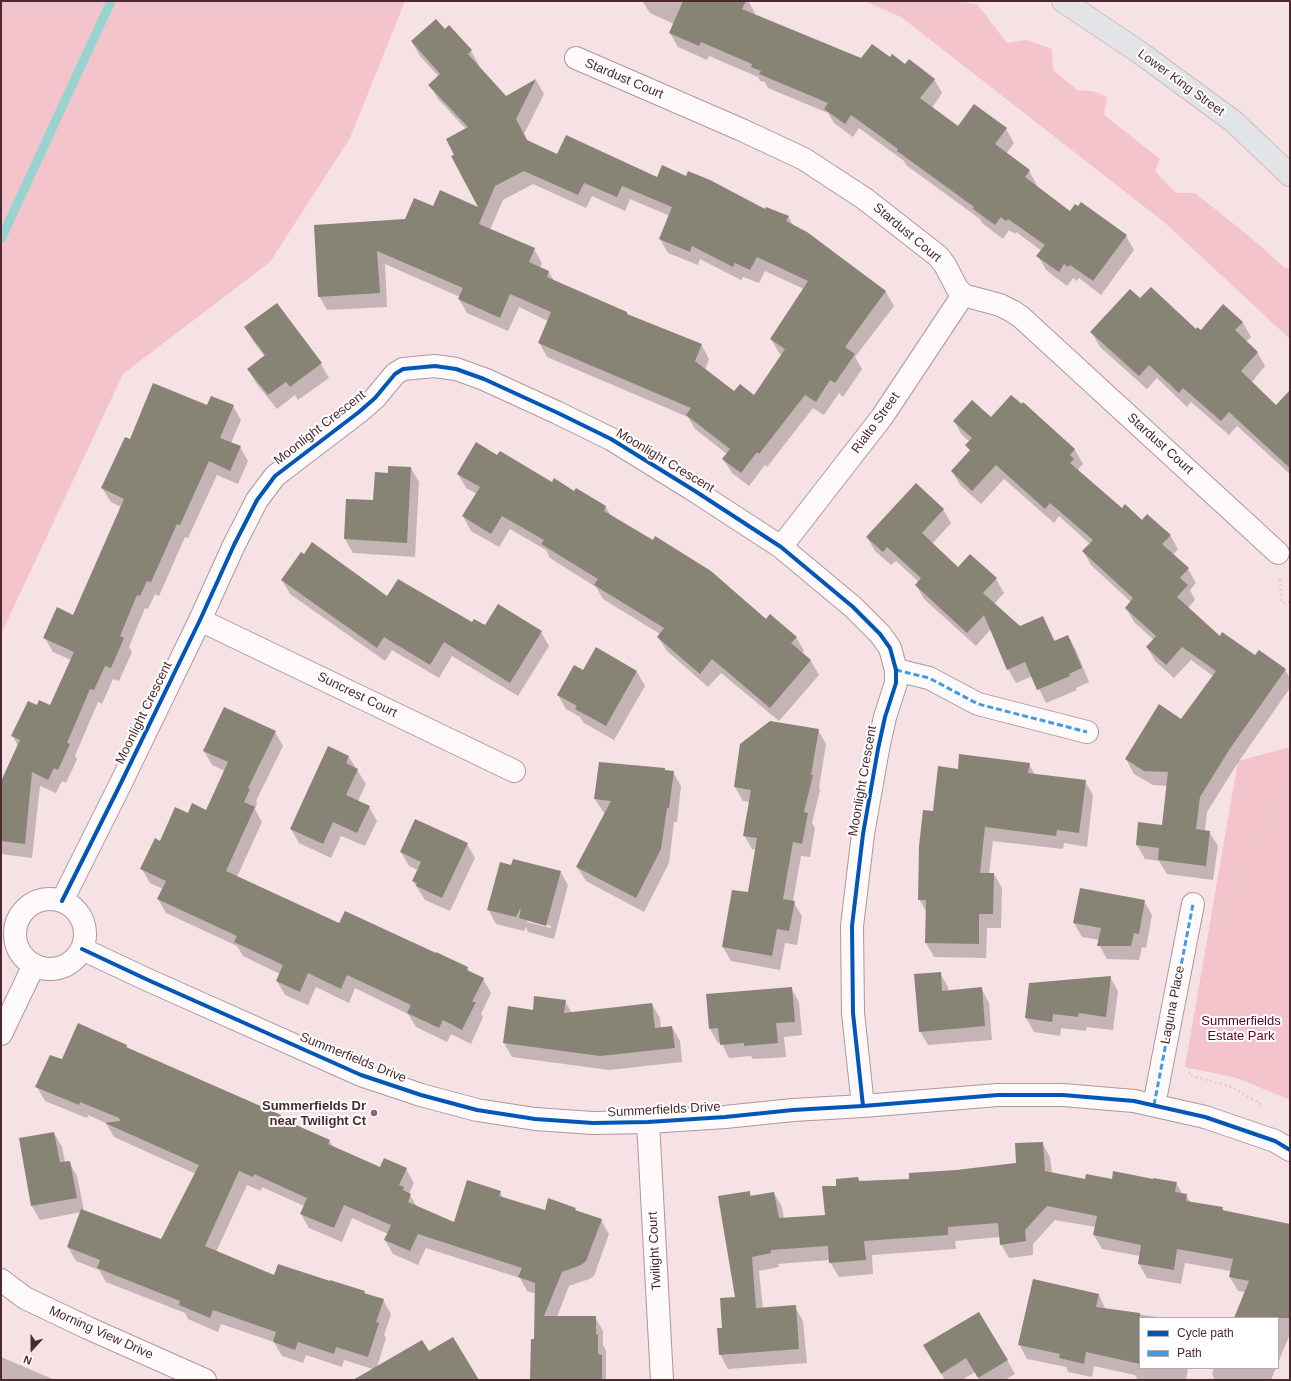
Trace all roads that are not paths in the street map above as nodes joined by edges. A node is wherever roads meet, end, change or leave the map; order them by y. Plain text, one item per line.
1 (1063, 1) edge
2 (576, 58) dead end
3 (1290, 175) edge
4 (963, 295) junction
5 (781, 547) junction
6 (1278, 552) road end
7 (200, 620) junction
8 (896, 670) junction
9 (1087, 732) dead end
10 (514, 771) dead end
11 (62, 901) junction
12 (1193, 904) dead end
13 (10, 915) edge
14 (82, 949) junction
15 (34, 965) junction
16 (1, 1034) edge
17 (1154, 1105) junction
18 (863, 1106) junction
19 (648, 1122) junction
20 (1285, 1144) edge
21 (1, 1280) edge
22 (205, 1380) edge
23 (662, 1380) edge

1 - 3 main road, Lower King Street
2 - 4 street, Stardust Court
4 - 5 street, Rialto Street
4 - 6 street, Stardust Court
5 - 7 street, Moonlight Crescent
5 - 8 street, Moonlight Crescent
7 - 10 street, Suncrest Court
7 - 11 street, Moonlight Crescent
8 - 9 street
8 - 18 street, Moonlight Crescent
11 - 13 street
11 - 14 street
12 - 17 street, Laguna Place
13 - 15 street
14 - 15 street
14 - 19 street, Summerfields Drive
15 - 16 street
17 - 18 street, Summerfields Drive
17 - 20 street, Summerfields Drive
18 - 19 street, Summerfields Drive
19 - 23 street, Twilight Court
21 - 22 street, Morning View Drive

